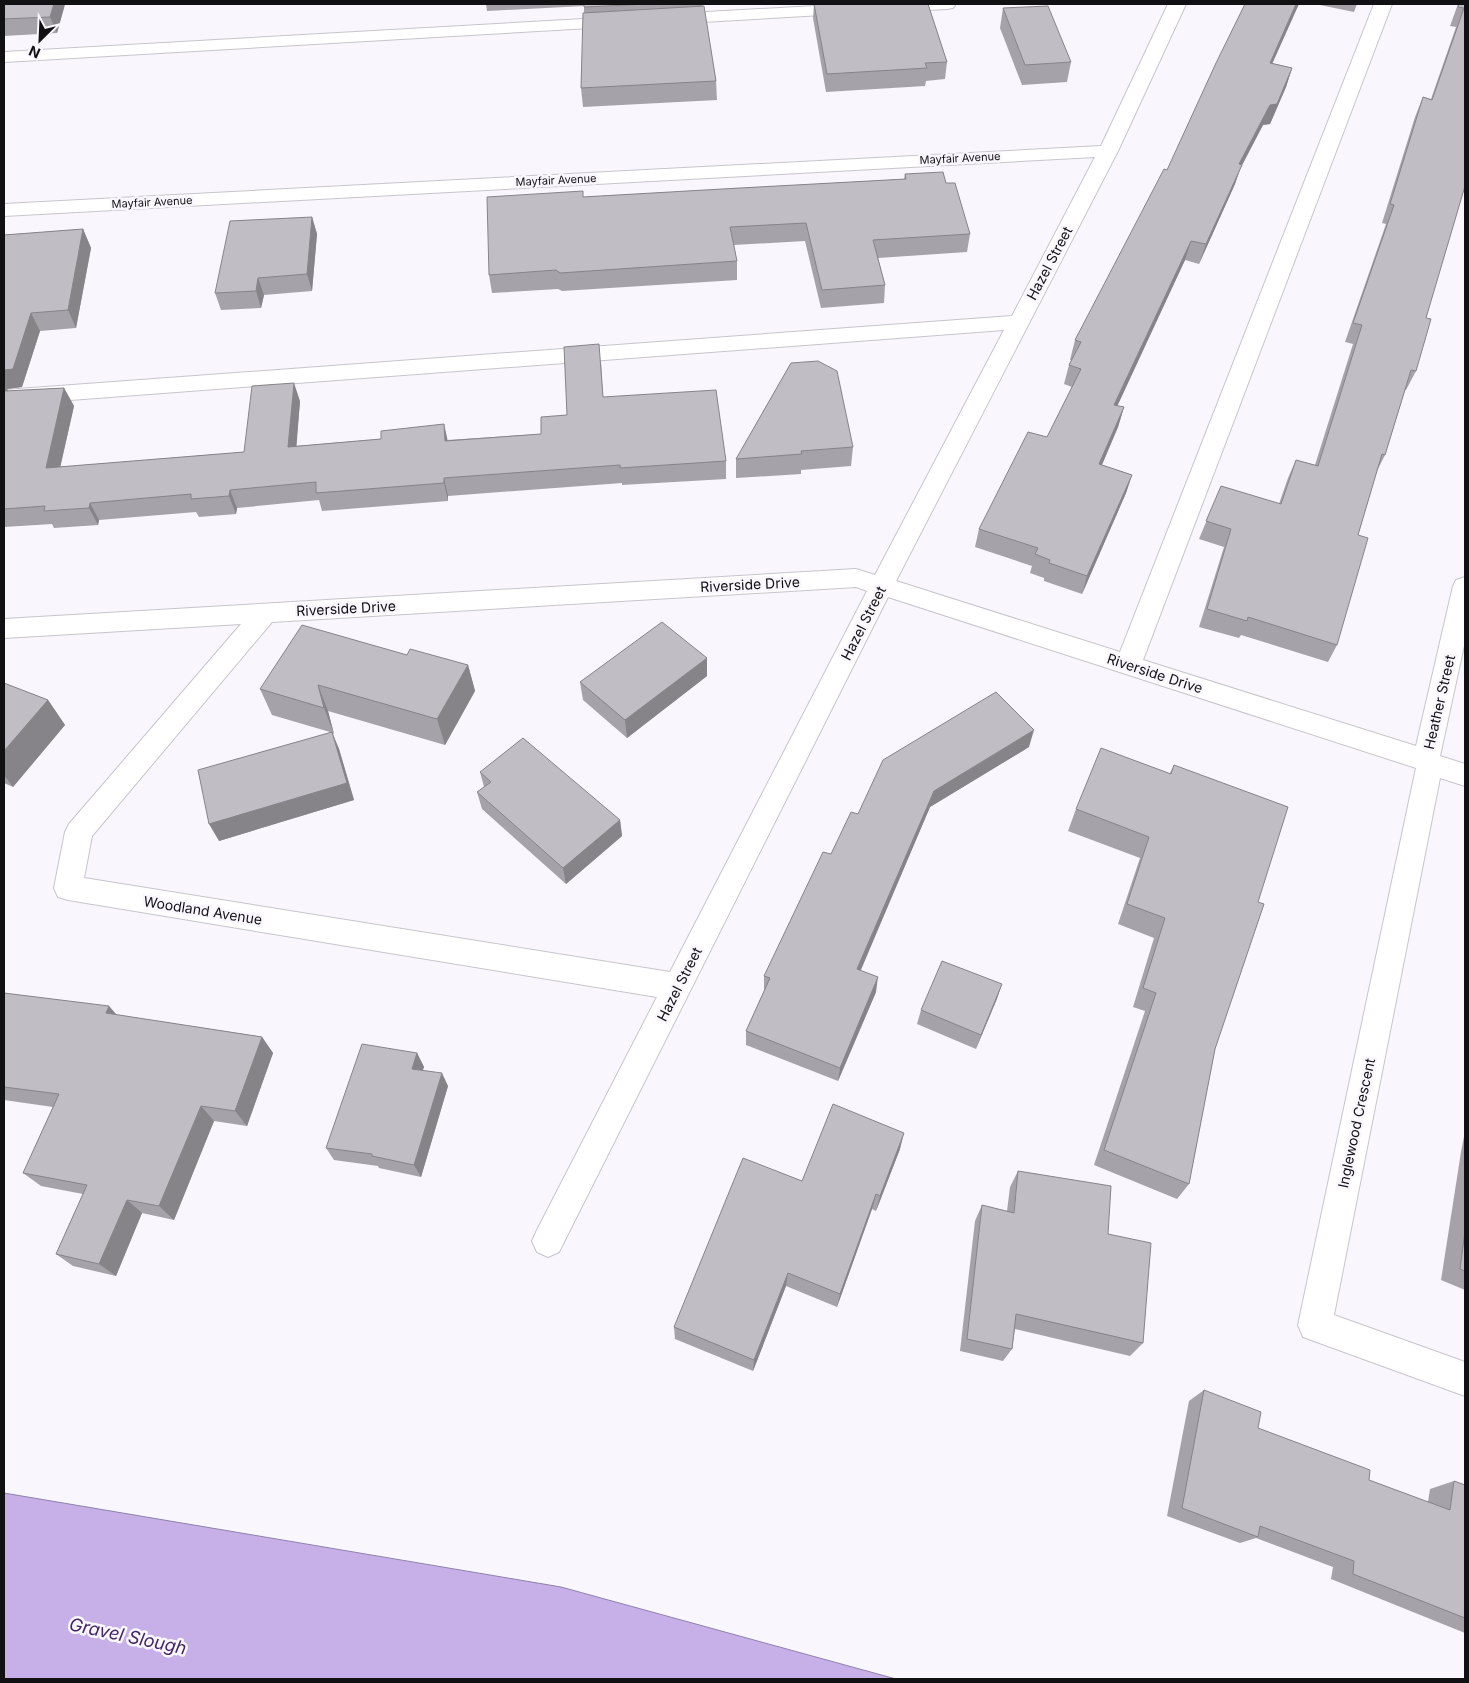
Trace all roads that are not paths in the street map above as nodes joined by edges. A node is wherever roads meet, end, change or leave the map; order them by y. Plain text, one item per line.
1 (948, 4) edge
2 (1177, 4) edge
3 (1383, 4) edge
4 (4, 57) edge
5 (1108, 150) junction
6 (4, 210) edge
7 (1019, 322) junction
8 (4, 397) edge
9 (882, 586) junction
10 (1465, 586) edge
11 (265, 612) junction
12 (4, 628) edge
13 (1128, 665) junction
14 (1428, 762) junction
15 (1465, 775) edge
16 (678, 987) junction
17 (548, 1241) dead end
18 (1465, 1380) edge

1 - 4 street
2 - 5 street, Hazel Street
3 - 13 street
5 - 6 street, Mayfair Avenue
5 - 7 street, Hazel Street
7 - 8 street
7 - 9 street, Hazel Street
9 - 11 street, Riverside Drive
9 - 13 street, Riverside Drive
9 - 16 street, Hazel Street
10 - 14 street, Heather Street
11 - 12 street, Riverside Drive
11 - 16 street, Woodland Avenue
13 - 14 street, Riverside Drive
14 - 15 street, Riverside Drive
14 - 18 street, Inglewood Crescent
16 - 17 street, Hazel Street

